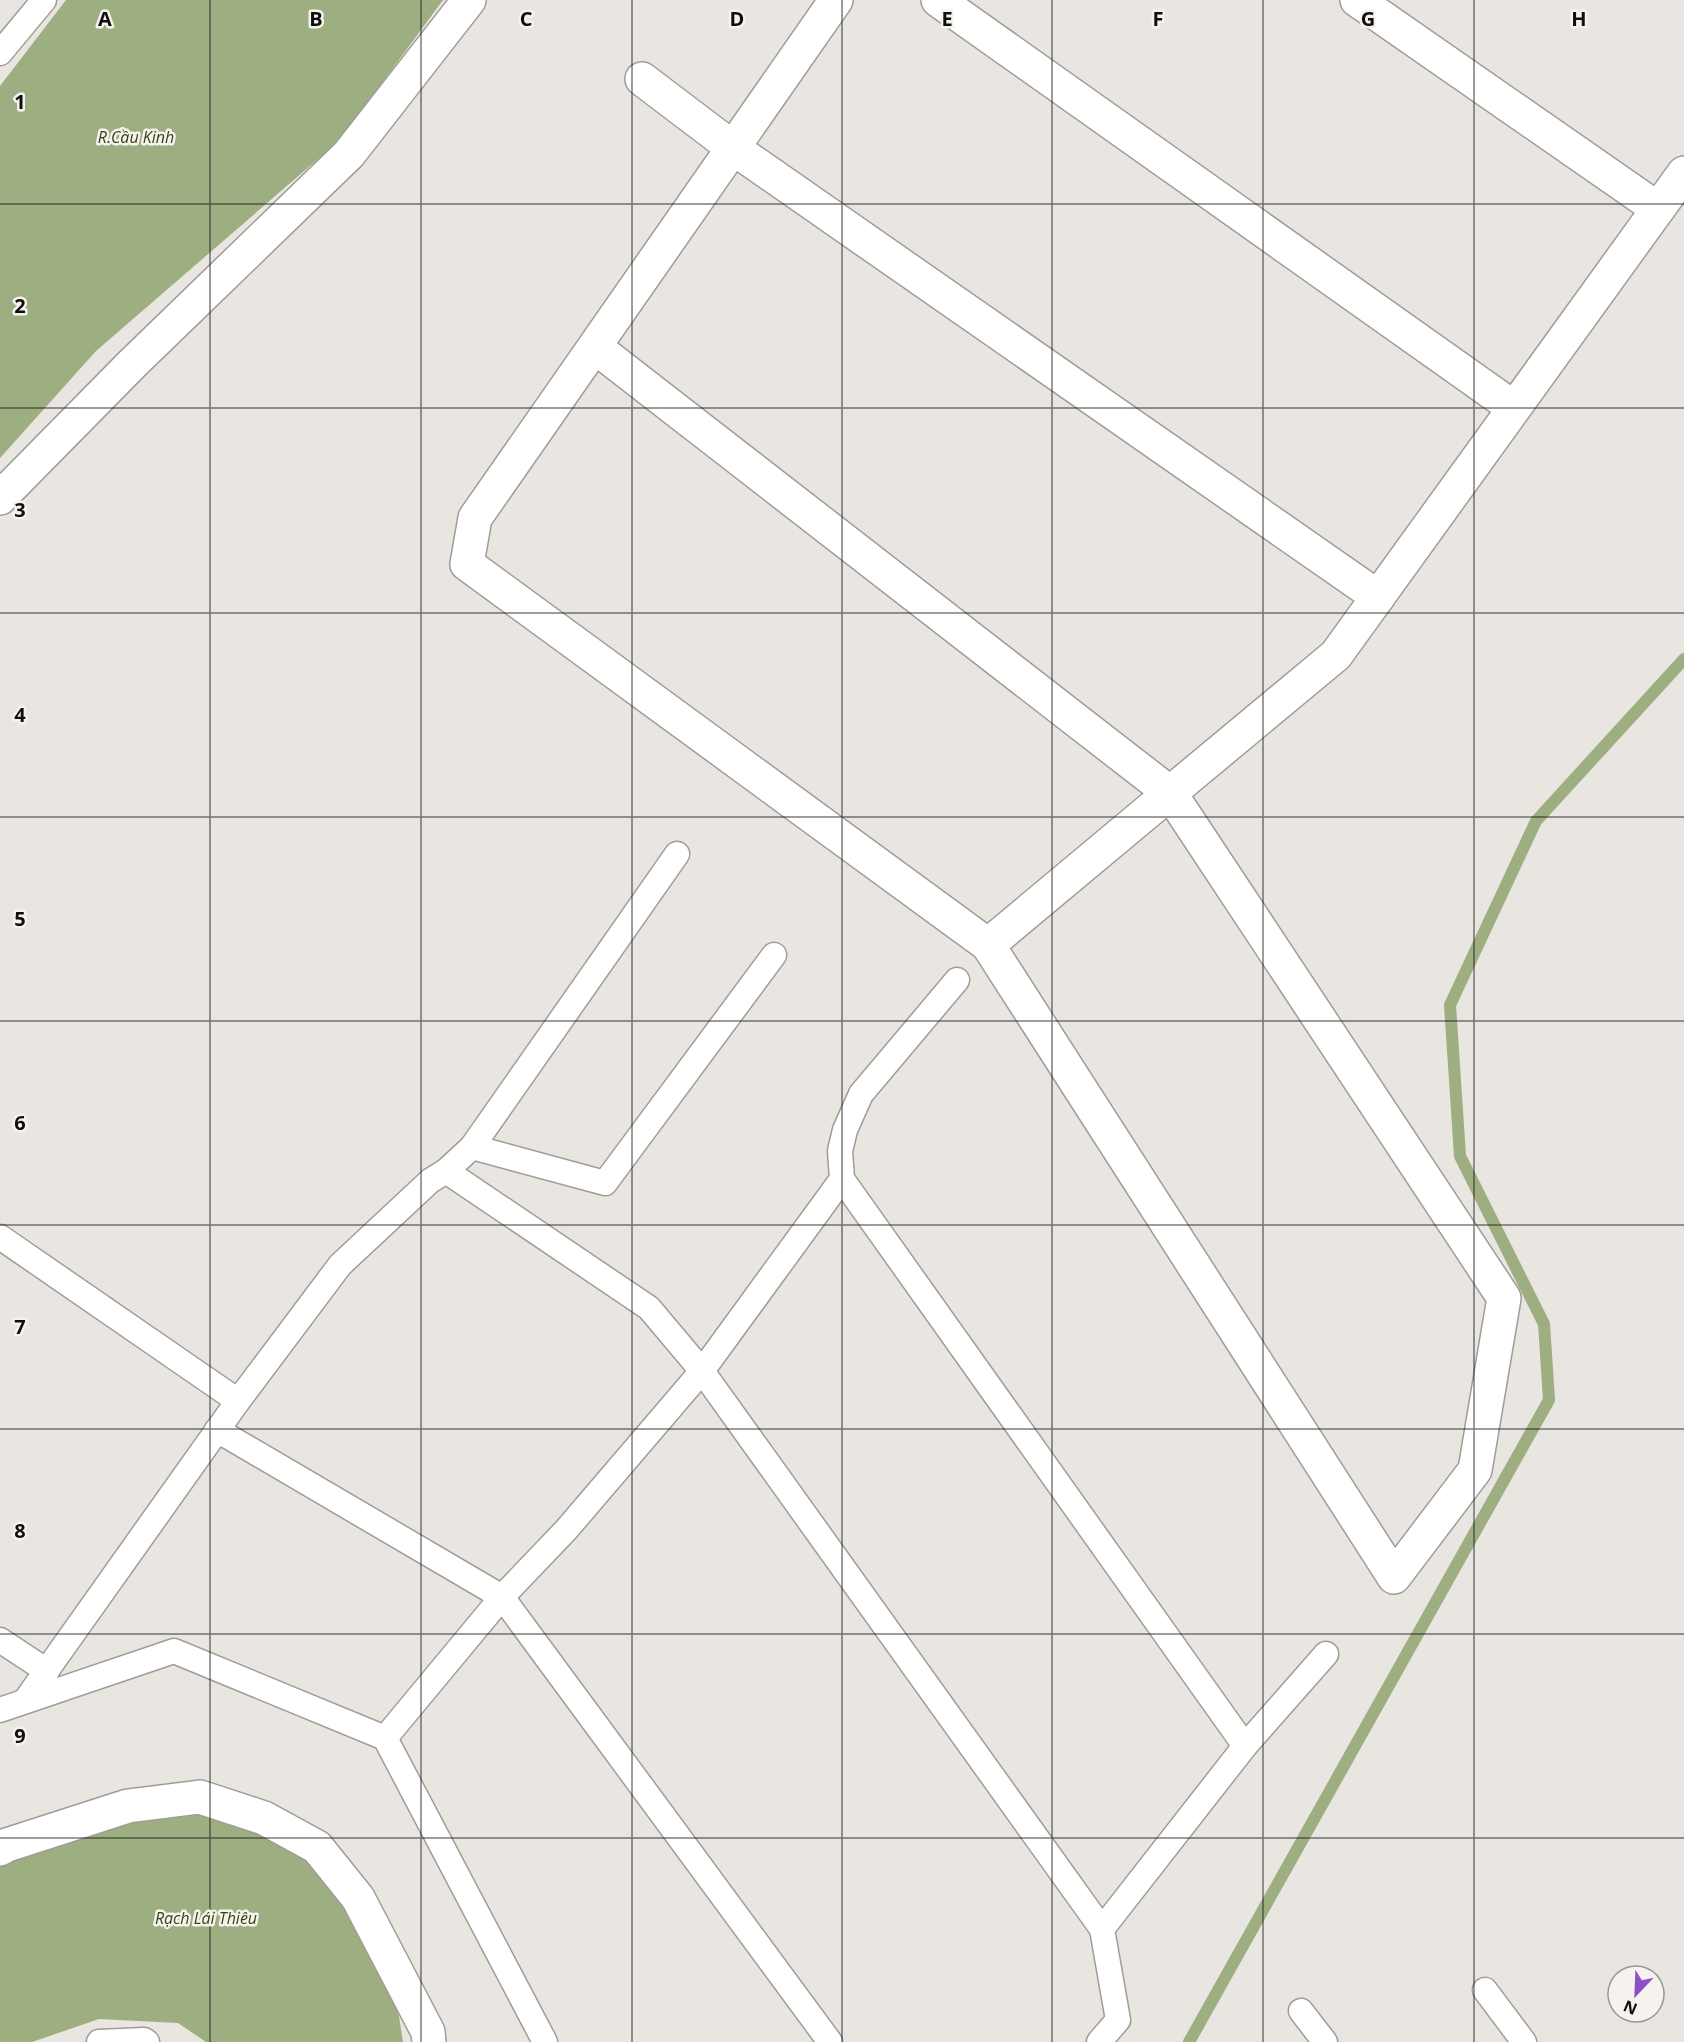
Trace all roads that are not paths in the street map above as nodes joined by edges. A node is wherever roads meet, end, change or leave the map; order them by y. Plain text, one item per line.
1 (45, 0) edge
2 (469, 0) edge
3 (837, 0) edge
4 (938, 0) edge
5 (1357, 0) edge
6 (0, 53) edge
7 (642, 79) dead end
8 (733, 148) junction
9 (1684, 173) edge
10 (1658, 208) junction
11 (595, 347) junction
12 (1514, 408) junction
13 (0, 498) edge
14 (1378, 597) junction
15 (1170, 793) junction
16 (677, 854) dead end
17 (988, 945) junction
18 (774, 955) dead end
19 (957, 980) dead end
20 (472, 1147) junction
21 (446, 1172) junction
22 (842, 1179) junction
23 (0, 1237) edge
24 (702, 1371) junction
25 (238, 1401) junction
26 (217, 1430) junction
27 (502, 1597) junction
28 (0, 1640) edge
29 (1326, 1654) dead end
30 (46, 1671) junction
31 (26, 1701) junction
32 (0, 1710) edge
33 (385, 1738) junction
34 (1245, 1746) junction
35 (0, 1849) edge
36 (1102, 1929) junction
37 (1485, 1990) dead end
38 (1301, 2011) dead end
39 (99, 2042) edge
40 (147, 2042) edge
41 (429, 2042) edge
42 (544, 2042) edge
43 (830, 2042) edge
44 (1099, 2042) edge
45 (1325, 2042) edge
46 (1524, 2042) edge

1 - 6 lane
2 - 13 street
3 - 8 street
4 - 12 street
5 - 10 street
7 - 8 street
8 - 11 street
8 - 14 street
9 - 10 street
10 - 12 street
11 - 15 street
11 - 17 street
12 - 14 street
14 - 15 street
15 - 17 street
15 - 17 street
16 - 20 lane
18 - 20 lane
19 - 22 lane
20 - 21 lane
21 - 24 lane
21 - 25 lane
22 - 24 lane
22 - 34 lane
23 - 25 lane
24 - 27 lane
24 - 36 lane
25 - 26 lane
26 - 27 lane
26 - 30 lane
27 - 33 lane
27 - 43 lane
28 - 30 lane
29 - 34 lane
30 - 31 lane
31 - 32 lane
31 - 33 lane
33 - 42 lane
34 - 36 lane
35 - 41 street
36 - 44 lane
37 - 46 lane
38 - 45 lane
39 - 40 lane

